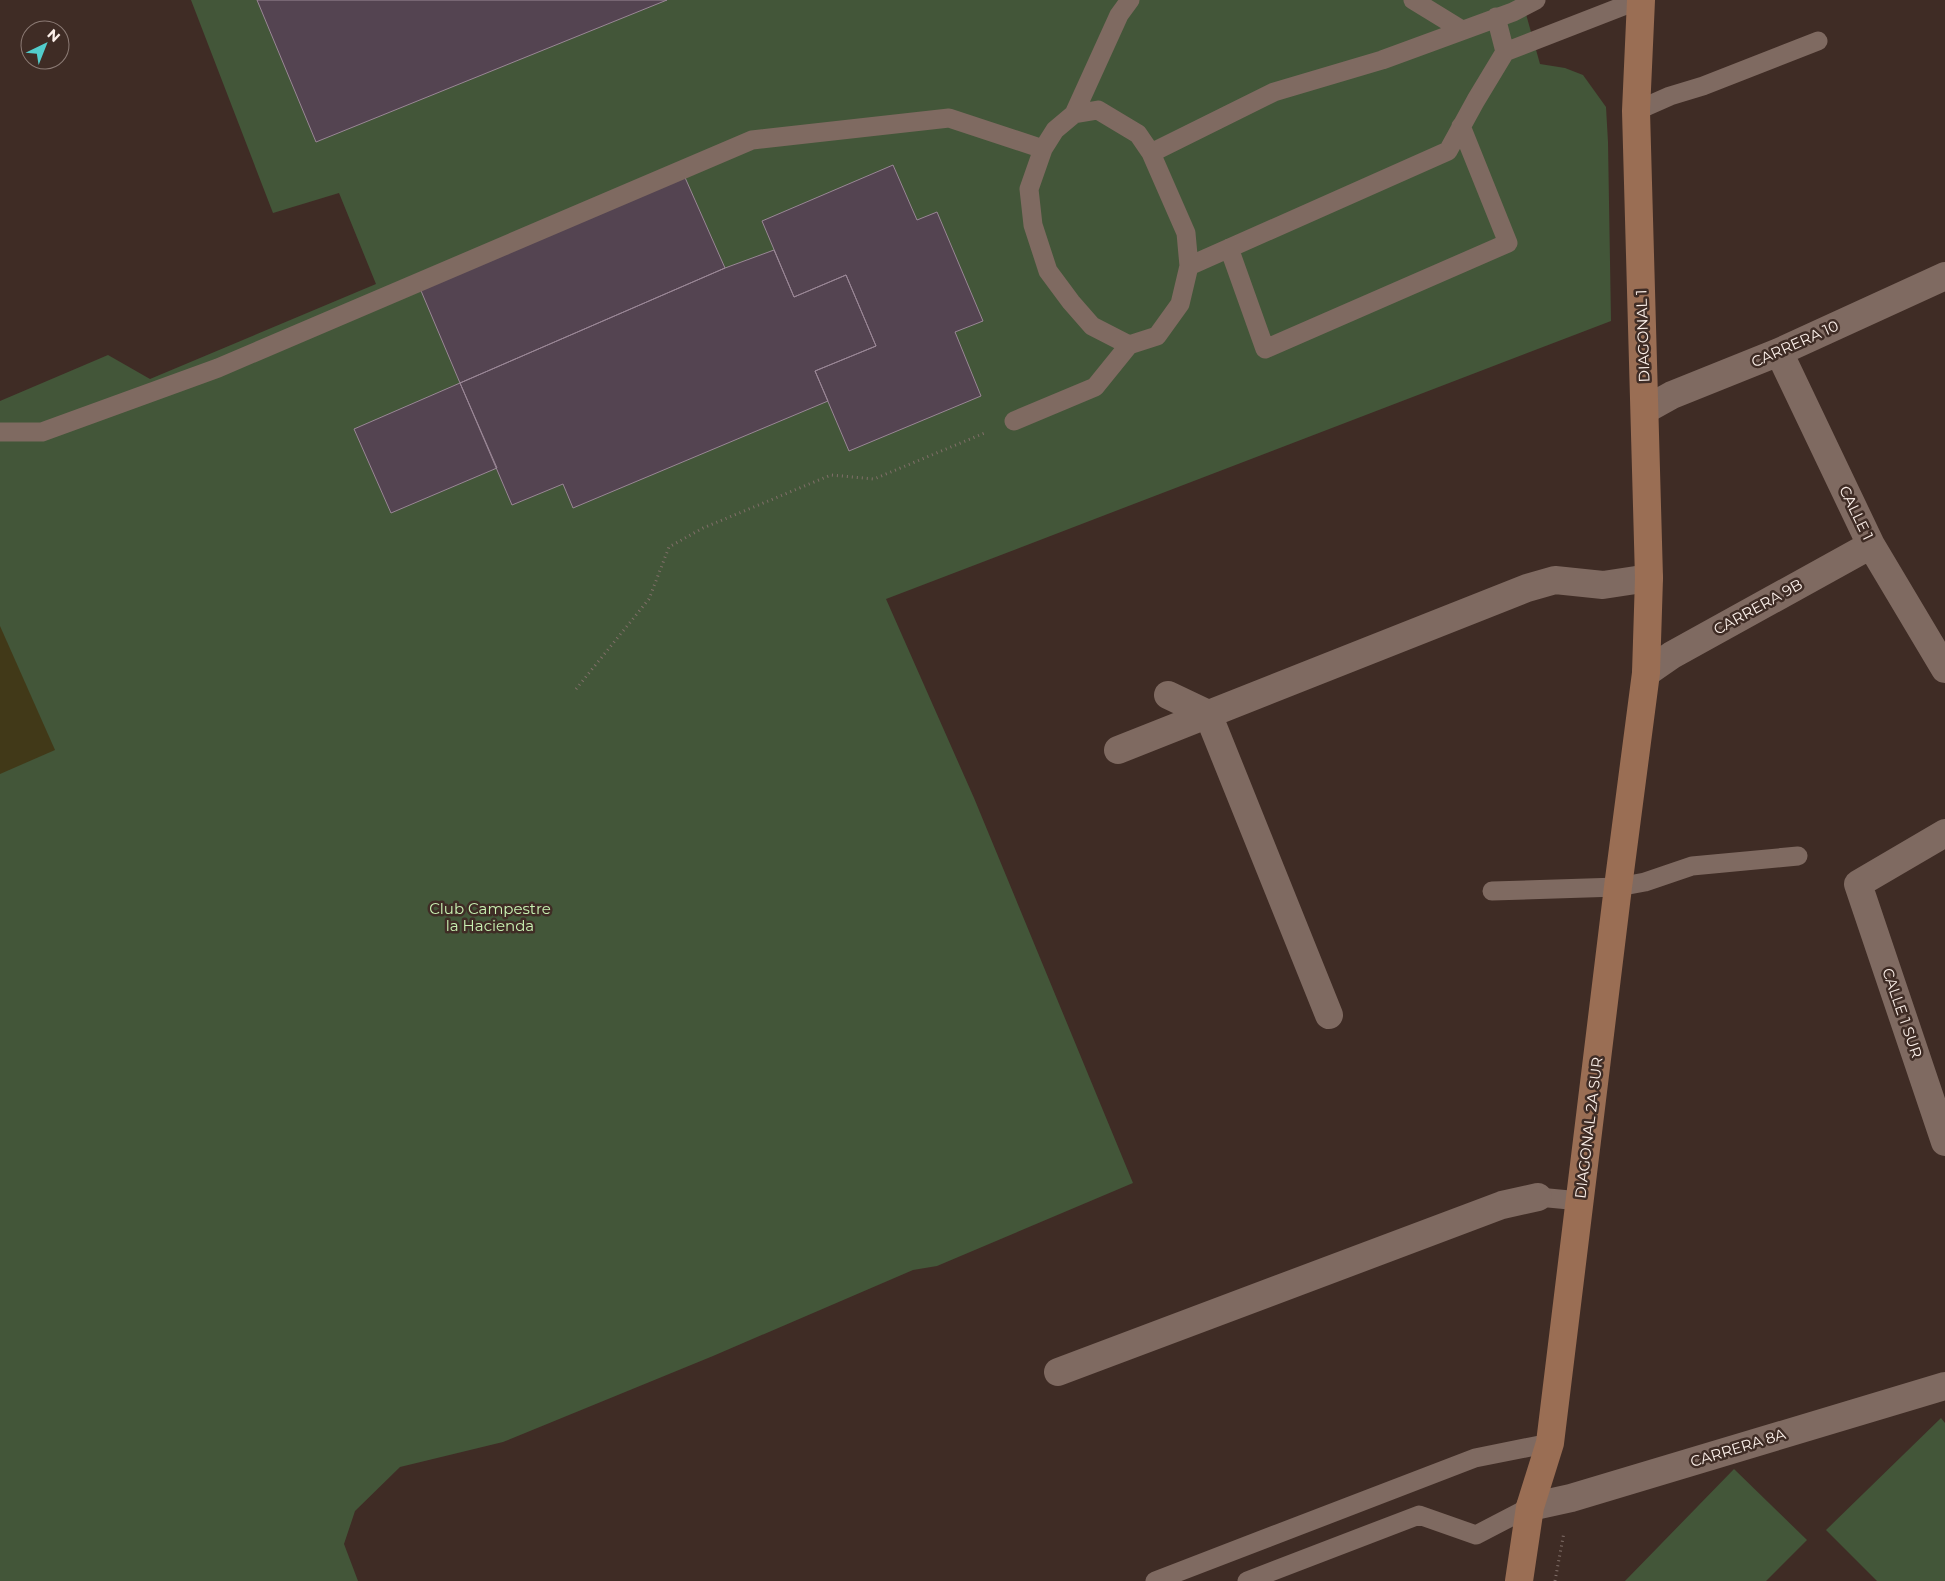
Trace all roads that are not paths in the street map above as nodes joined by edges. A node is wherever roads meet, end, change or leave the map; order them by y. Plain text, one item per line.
1 (1130, 0) edge
2 (1413, 0) edge
3 (1536, 0) edge
4 (1640, 0) edge
5 (1496, 16) junction
6 (1462, 30) junction
7 (1818, 41) dead end
8 (1505, 52) junction
9 (1636, 111) junction
10 (1074, 114) junction
11 (1461, 126) junction
12 (1043, 150) junction
13 (1151, 153) junction
14 (1228, 248) junction
15 (1189, 266) junction
16 (1945, 276) edge
17 (1129, 345) junction
18 (1780, 352) junction
19 (1645, 410) junction
20 (1014, 421) road end
21 (0, 432) edge
22 (1871, 544) junction
23 (1649, 578) junction
24 (1945, 668) edge
25 (1646, 673) junction
26 (1168, 695) dead end
27 (1208, 714) junction
28 (1118, 750) dead end
29 (1945, 833) edge
30 (1798, 856) dead end
31 (1618, 887) junction
32 (1492, 892) dead end
33 (1329, 1015) dead end
34 (1945, 1142) edge
35 (1538, 1197) joint
36 (1580, 1201) junction
37 (1058, 1372) dead end
38 (1945, 1386) edge
39 (1550, 1443) junction
40 (1530, 1507) junction
41 (1155, 1581) edge
42 (1247, 1581) edge
43 (1519, 1581) edge

1 - 10 lane
2 - 6 lane
3 - 5 lane
4 - 8 lane
4 - 9 main road, DIAGONAL 1
5 - 6 lane
5 - 8 lane
6 - 13 lane
7 - 9 lane
8 - 11 lane
9 - 19 main road, DIAGONAL 1
10 - 12 lane
10 - 13 lane
11 - 14 lane
11 - 14 lane
12 - 17 lane
12 - 21 lane
13 - 15 lane
14 - 15 lane
15 - 17 lane
16 - 18 street, CARRERA 10
17 - 20 lane
18 - 19 street, CARRERA 10
18 - 22 street, CALLE 1
19 - 23 main road, DIAGONAL 1
22 - 24 street, CALLE 1
22 - 25 street, CARRERA 9B
23 - 25 main road, DIAGONAL 1
23 - 27 street
25 - 31 main road, DIAGONAL 2A SUR
26 - 27 street
27 - 28 street
27 - 33 street
29 - 34 street, CALLE 1 SUR
30 - 31 lane
31 - 32 lane
31 - 36 main road, DIAGONAL 2A SUR
35 - 36 lane
35 - 37 street
36 - 39 main road, DIAGONAL 2A SUR
38 - 40 street, CARRERA 8A
39 - 40 main road, DIAGONAL 2A SUR
39 - 41 lane
40 - 42 lane
40 - 43 main road, DIAGONAL 2A SUR

